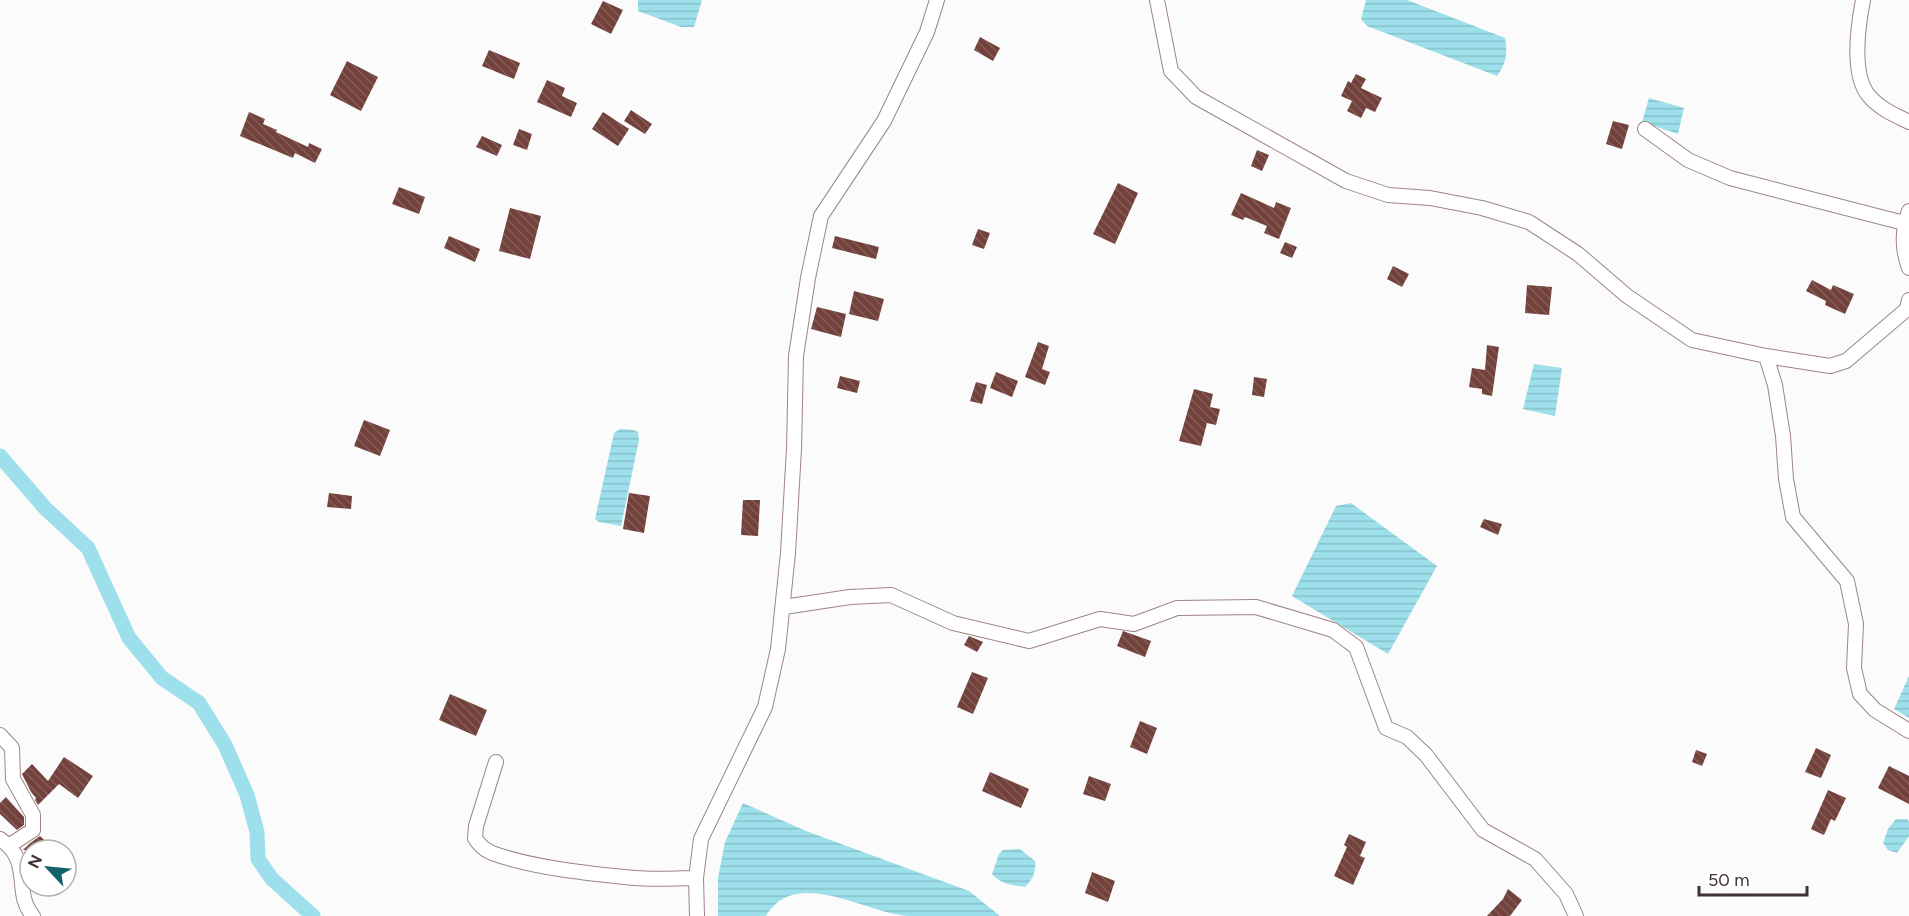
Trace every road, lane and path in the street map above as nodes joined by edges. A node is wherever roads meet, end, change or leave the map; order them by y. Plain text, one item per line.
1 (937, 0) edge
2 (1157, 0) edge
3 (1863, 0) edge
4 (1909, 122) edge
5 (1645, 129) dead end
6 (1907, 217) edge
7 (1909, 268) edge
8 (1909, 300) edge
9 (1766, 356) junction
10 (784, 607) junction
11 (1909, 731) edge
12 (0, 735) edge
13 (496, 762) dead end
14 (5, 842) edge
15 (696, 878) junction
16 (33, 916) edge
17 (697, 916) edge
18 (1576, 916) edge

1 - 10 street
2 - 9 street
3 - 4 street
5 - 6 street
6 - 7 street
8 - 9 street
9 - 11 street
10 - 15 street
10 - 18 street
12 - 14 street
13 - 15 street
14 - 16 street
15 - 17 street

